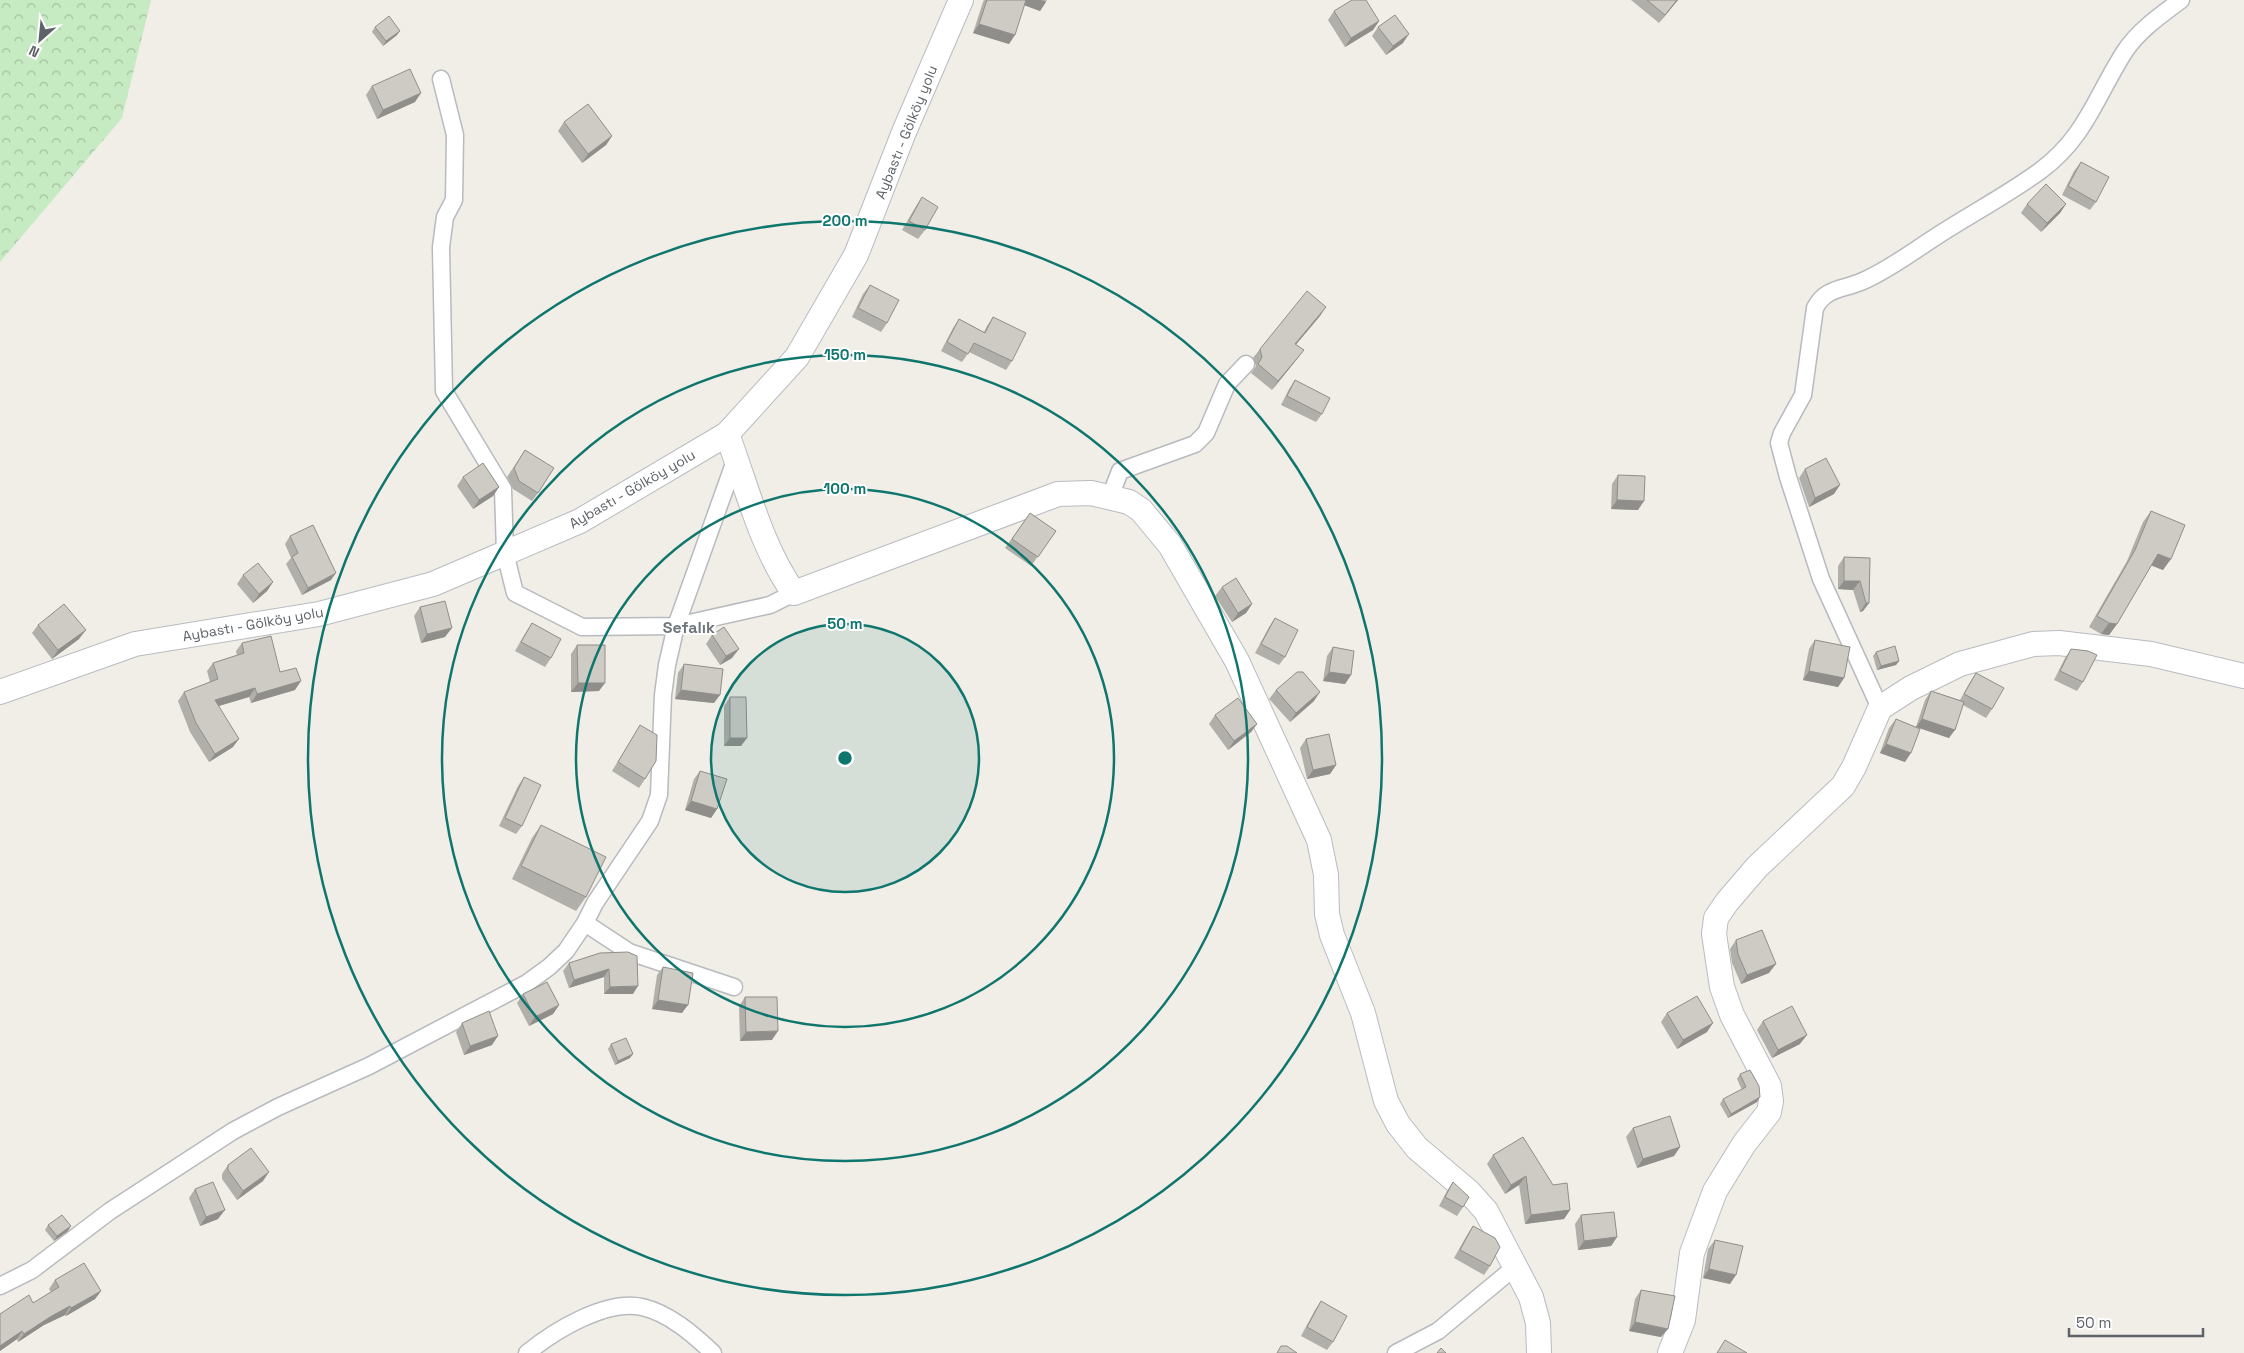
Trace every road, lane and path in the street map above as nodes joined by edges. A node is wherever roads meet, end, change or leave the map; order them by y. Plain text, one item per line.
1 (962, 0) edge
2 (2181, 0) edge
3 (442, 79) dead end
4 (1246, 364) dead end
5 (727, 434) junction
6 (736, 458) junction
7 (1110, 497) junction
8 (505, 553) junction
9 (794, 593) junction
10 (676, 626) junction
11 (2244, 676) edge
12 (0, 692) edge
13 (1880, 708) junction
14 (585, 923) junction
15 (734, 987) dead end
16 (1515, 1267) junction
17 (0, 1286) edge
18 (527, 1353) edge
19 (713, 1353) edge
20 (1396, 1353) edge
21 (1539, 1353) edge
22 (1670, 1353) edge

1 - 5 street, Aybastı - Gölköy yolu
2 - 13 street
3 - 8 street
4 - 7 street
5 - 6 street
5 - 8 street, Aybastı - Gölköy yolu
6 - 9 street
6 - 10 street
7 - 9 street
7 - 16 street
8 - 10 street
8 - 12 street, Aybastı - Gölköy yolu
9 - 10 street
10 - 14 street
11 - 13 street
13 - 22 street
14 - 15 street
14 - 17 street
16 - 20 street
16 - 21 street
18 - 19 street

